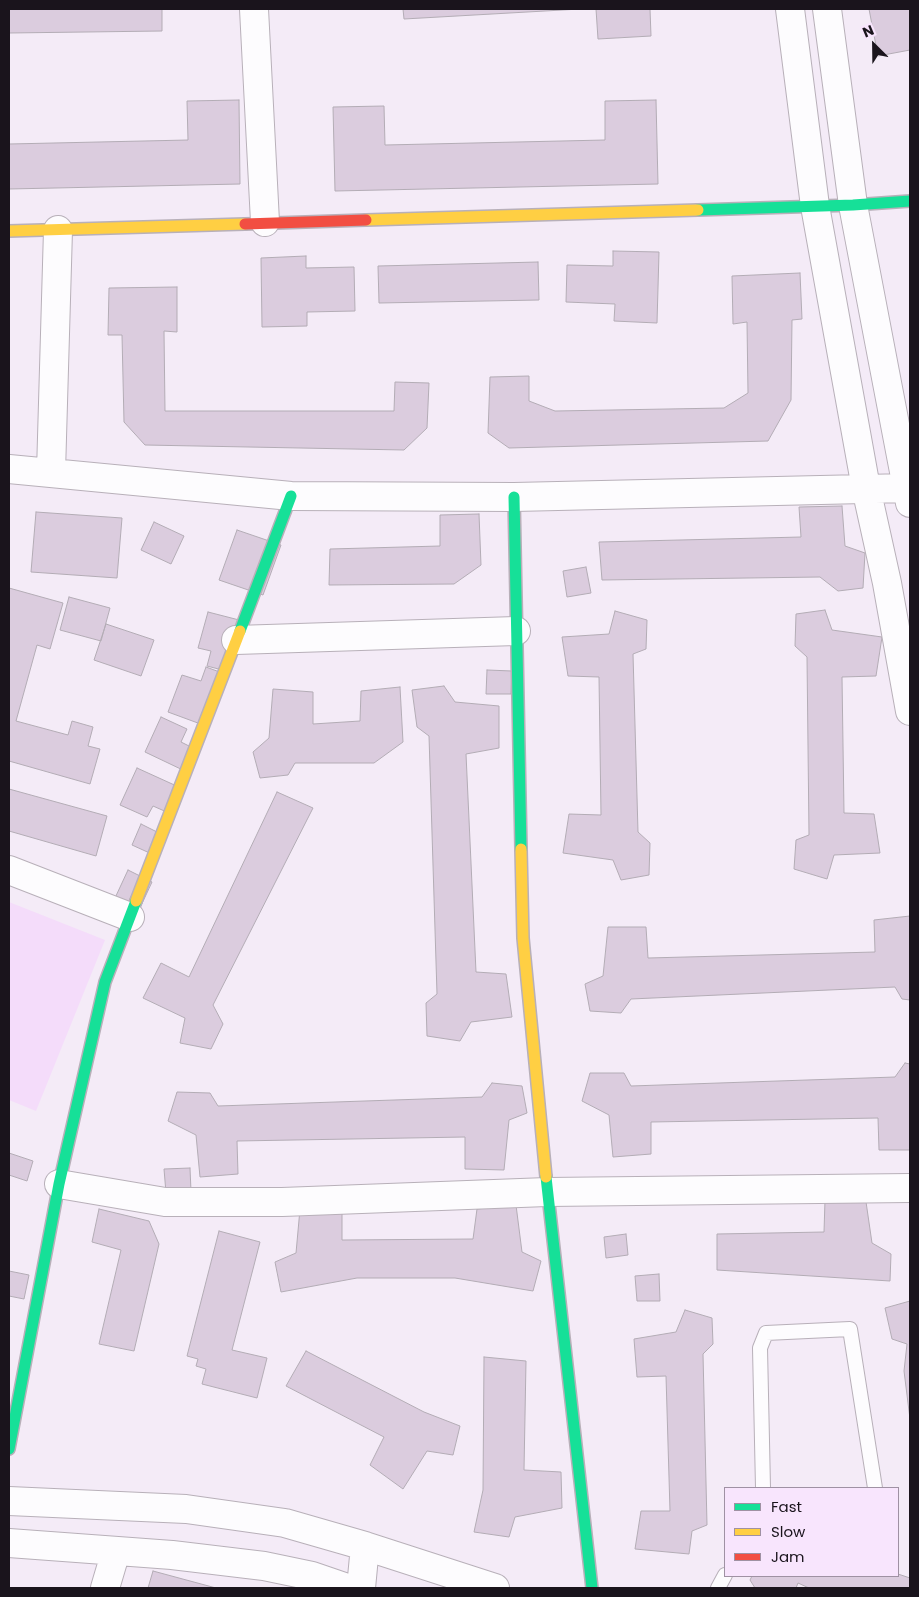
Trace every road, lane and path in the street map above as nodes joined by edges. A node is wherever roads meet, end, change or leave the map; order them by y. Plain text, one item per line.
1 (254, 9) edge
2 (790, 9) edge
3 (827, 9) edge
4 (910, 201) edge
5 (853, 205) junction
6 (815, 206) junction
7 (266, 222) junction
8 (58, 230) junction
9 (9, 231) edge
10 (9, 469) edge
11 (51, 472) junction
12 (866, 488) junction
13 (909, 495) edge
14 (291, 496) junction
15 (514, 497) junction
16 (516, 631) junction
17 (236, 640) junction
18 (910, 711) edge
19 (9, 870) edge
20 (130, 917) junction
21 (59, 1184) junction
22 (910, 1188) edge
23 (547, 1192) junction
24 (9, 1449) edge
25 (763, 1487) edge
26 (875, 1487) edge
27 (9, 1501) edge
28 (9, 1543) edge
29 (366, 1546) junction
30 (116, 1551) junction
31 (724, 1577) edge
32 (105, 1588) edge
33 (347, 1588) edge
34 (361, 1588) edge
35 (495, 1588) edge
36 (592, 1588) edge
37 (718, 1588) edge

1 - 7 street
2 - 6 street
3 - 5 street
4 - 5 street
5 - 6 street
5 - 13 street
6 - 7 street
6 - 12 street
7 - 8 street
8 - 9 street
8 - 11 street
10 - 11 street
11 - 14 street
12 - 13 street
12 - 15 street
12 - 18 street
14 - 15 street
14 - 17 street
15 - 16 street
16 - 17 street
16 - 23 street
17 - 20 street
19 - 20 street
20 - 21 street
21 - 23 street
21 - 24 street
22 - 23 street
23 - 36 street
25 - 26 lane
27 - 29 street
28 - 30 street
29 - 34 street
29 - 35 street
30 - 32 street
30 - 33 street
31 - 37 lane

